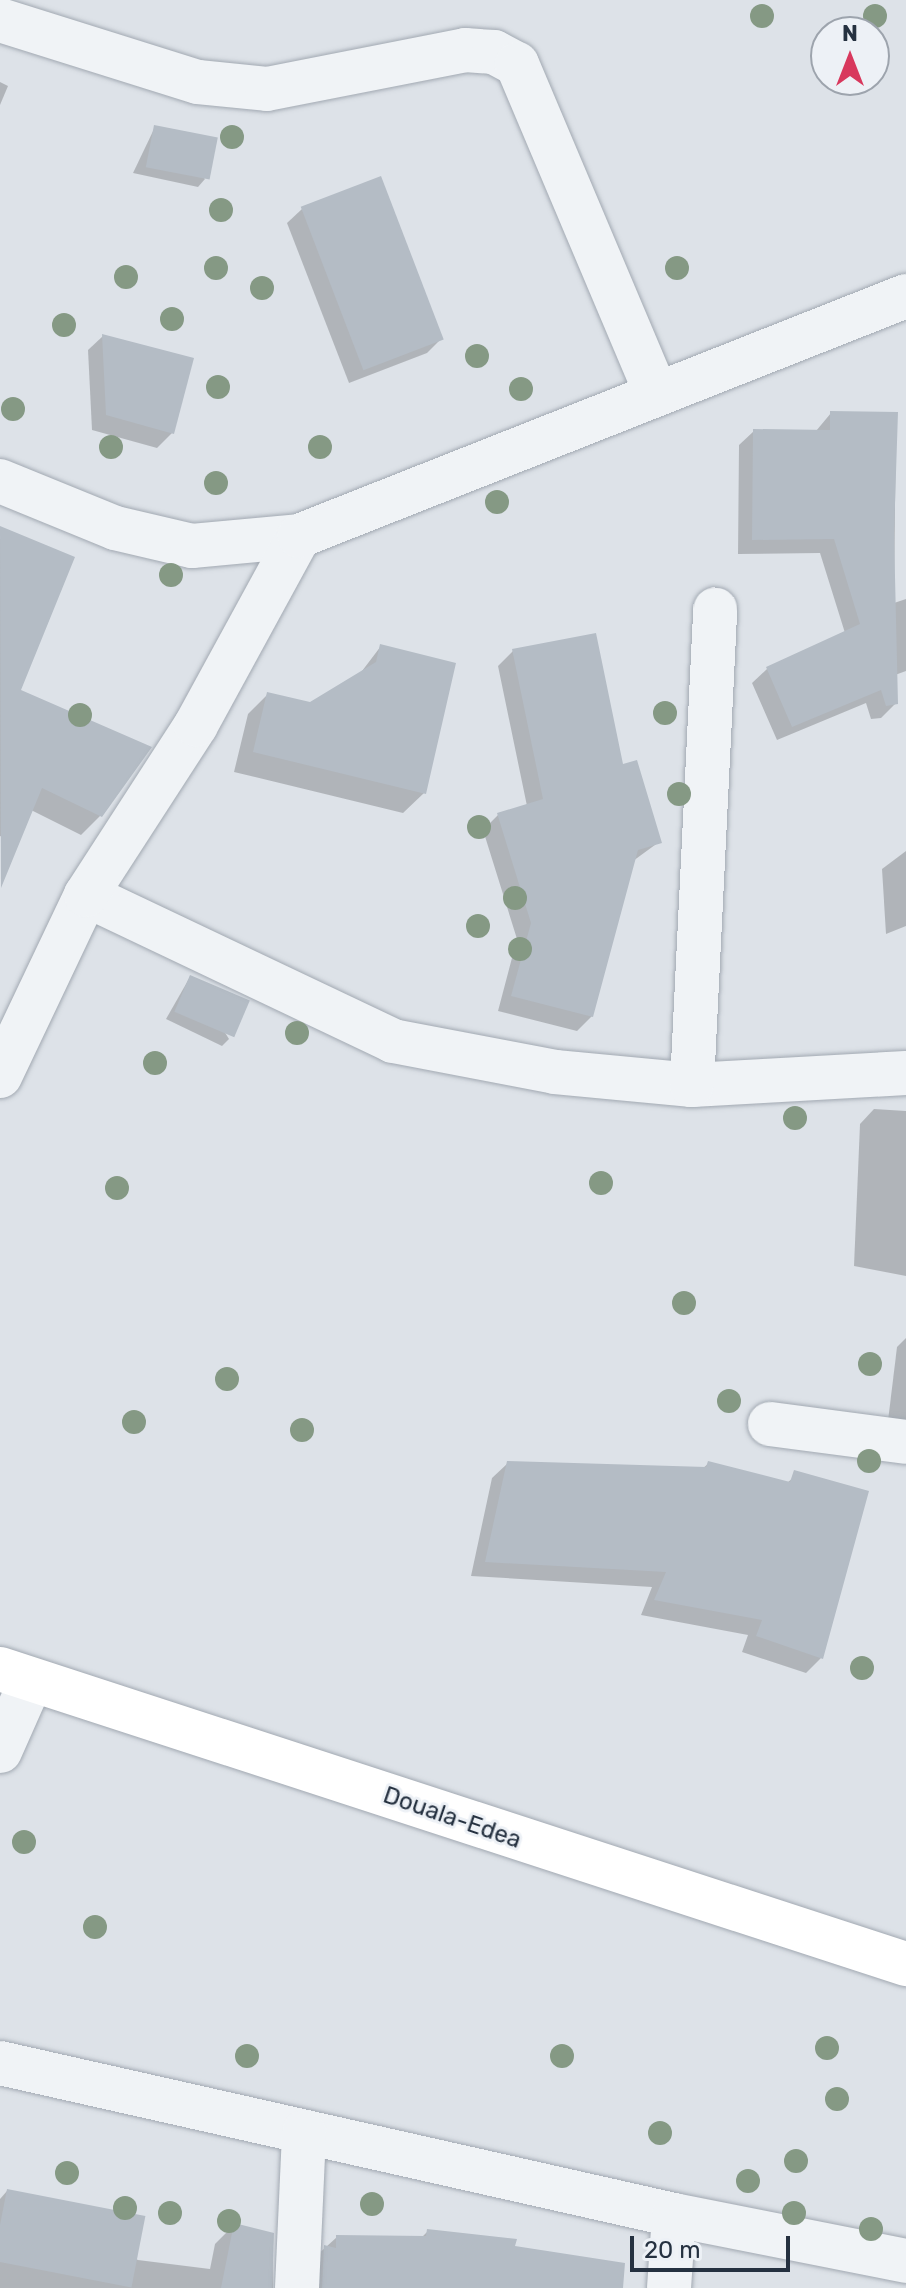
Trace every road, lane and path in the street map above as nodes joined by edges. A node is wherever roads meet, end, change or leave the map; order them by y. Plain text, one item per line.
1 (0, 20) edge
2 (906, 296) edge
3 (655, 391) junction
4 (0, 481) edge
5 (299, 536) junction
6 (715, 610) dead end
7 (86, 895) junction
8 (906, 1073) edge
9 (0, 1076) edge
10 (692, 1085) junction
11 (770, 1424) dead end
12 (906, 1442) edge
13 (16, 1675) edge
14 (0, 1751) edge
15 (906, 1964) edge
16 (0, 2063) edge
17 (304, 2132) junction
18 (674, 2215) junction
19 (906, 2261) edge
20 (297, 2288) edge
21 (669, 2288) edge

1 - 3 street
2 - 3 street
3 - 5 street
4 - 5 street
5 - 7 street
6 - 10 street
7 - 9 street
7 - 10 street
8 - 10 street
11 - 12 street
13 - 14 street
13 - 15 highway, Douala-Edea
16 - 17 street
17 - 18 street
17 - 20 street
18 - 19 street
18 - 21 street

